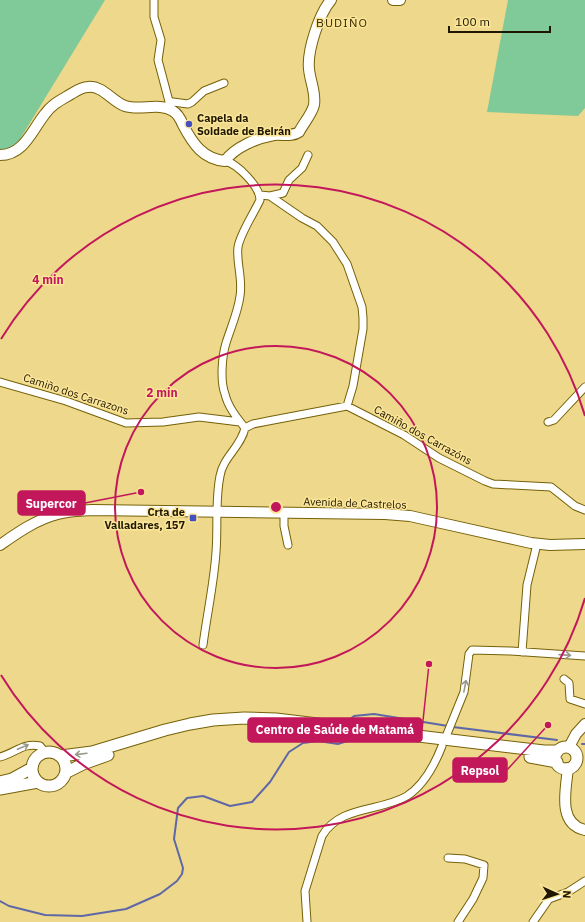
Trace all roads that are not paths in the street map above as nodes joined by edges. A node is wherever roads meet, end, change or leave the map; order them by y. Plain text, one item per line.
1 (154, 0) edge
2 (331, 0) edge
3 (393, 0) edge
4 (400, 0) edge
5 (224, 83) dead end
6 (170, 106) junction
7 (0, 155) edge
8 (308, 155) dead end
9 (225, 161) junction
10 (260, 195) junction
11 (270, 196) junction
12 (0, 382) edge
13 (585, 387) edge
14 (347, 406) junction
15 (548, 422) dead end
16 (243, 425) junction
17 (585, 510) edge
18 (217, 512) junction
19 (284, 512) junction
20 (537, 544) junction
21 (585, 544) edge
22 (0, 545) edge
23 (288, 545) dead end
24 (203, 645) dead end
25 (522, 652) junction
26 (585, 656) edge
27 (564, 679) dead end
28 (585, 704) edge
29 (585, 724) edge
30 (445, 739) junction
31 (45, 752) junction
32 (0, 756) edge
33 (61, 756) junction
34 (557, 757) junction
35 (576, 759) edge
36 (32, 768) junction
37 (67, 772) junction
38 (0, 782) edge
39 (38, 782) junction
40 (0, 789) edge
41 (585, 830) edge
42 (448, 858) dead end
43 (585, 880) edge
44 (307, 922) edge
45 (458, 922) edge
46 (533, 922) edge

1 - 6 street
2 - 9 street
3 - 4 street
5 - 6 street
6 - 7 street
6 - 9 street
8 - 11 street
9 - 10 street
10 - 11 street
10 - 16 street
11 - 14 street
12 - 16 street, Camiño dos Carrazons
13 - 15 street
14 - 16 street
14 - 17 street, Camiño dos Carrazóns
16 - 18 street
18 - 19 street, Avenida de Castrelos
18 - 22 street, Avenida de Castrelos
18 - 24 street
19 - 20 street, Avenida de Castrelos
19 - 23 street
20 - 21 street, Avenida de Castrelos
20 - 25 street
25 -> 26 street
30 -> 25 street
27 - 28 street
29 - 35 street
30 -> 33 main road
30 - 34 main road
30 - 37 main road
30 - 44 street
32 -> 31 street
31 - 33 main road
31 - 36 main road
33 - 37 main road
34 - 35 main road
34 - 35 main road
35 - 41 street
36 - 38 main road
36 - 39 main road
37 - 39 main road
39 - 40 main road
42 - 45 street
43 - 46 street

